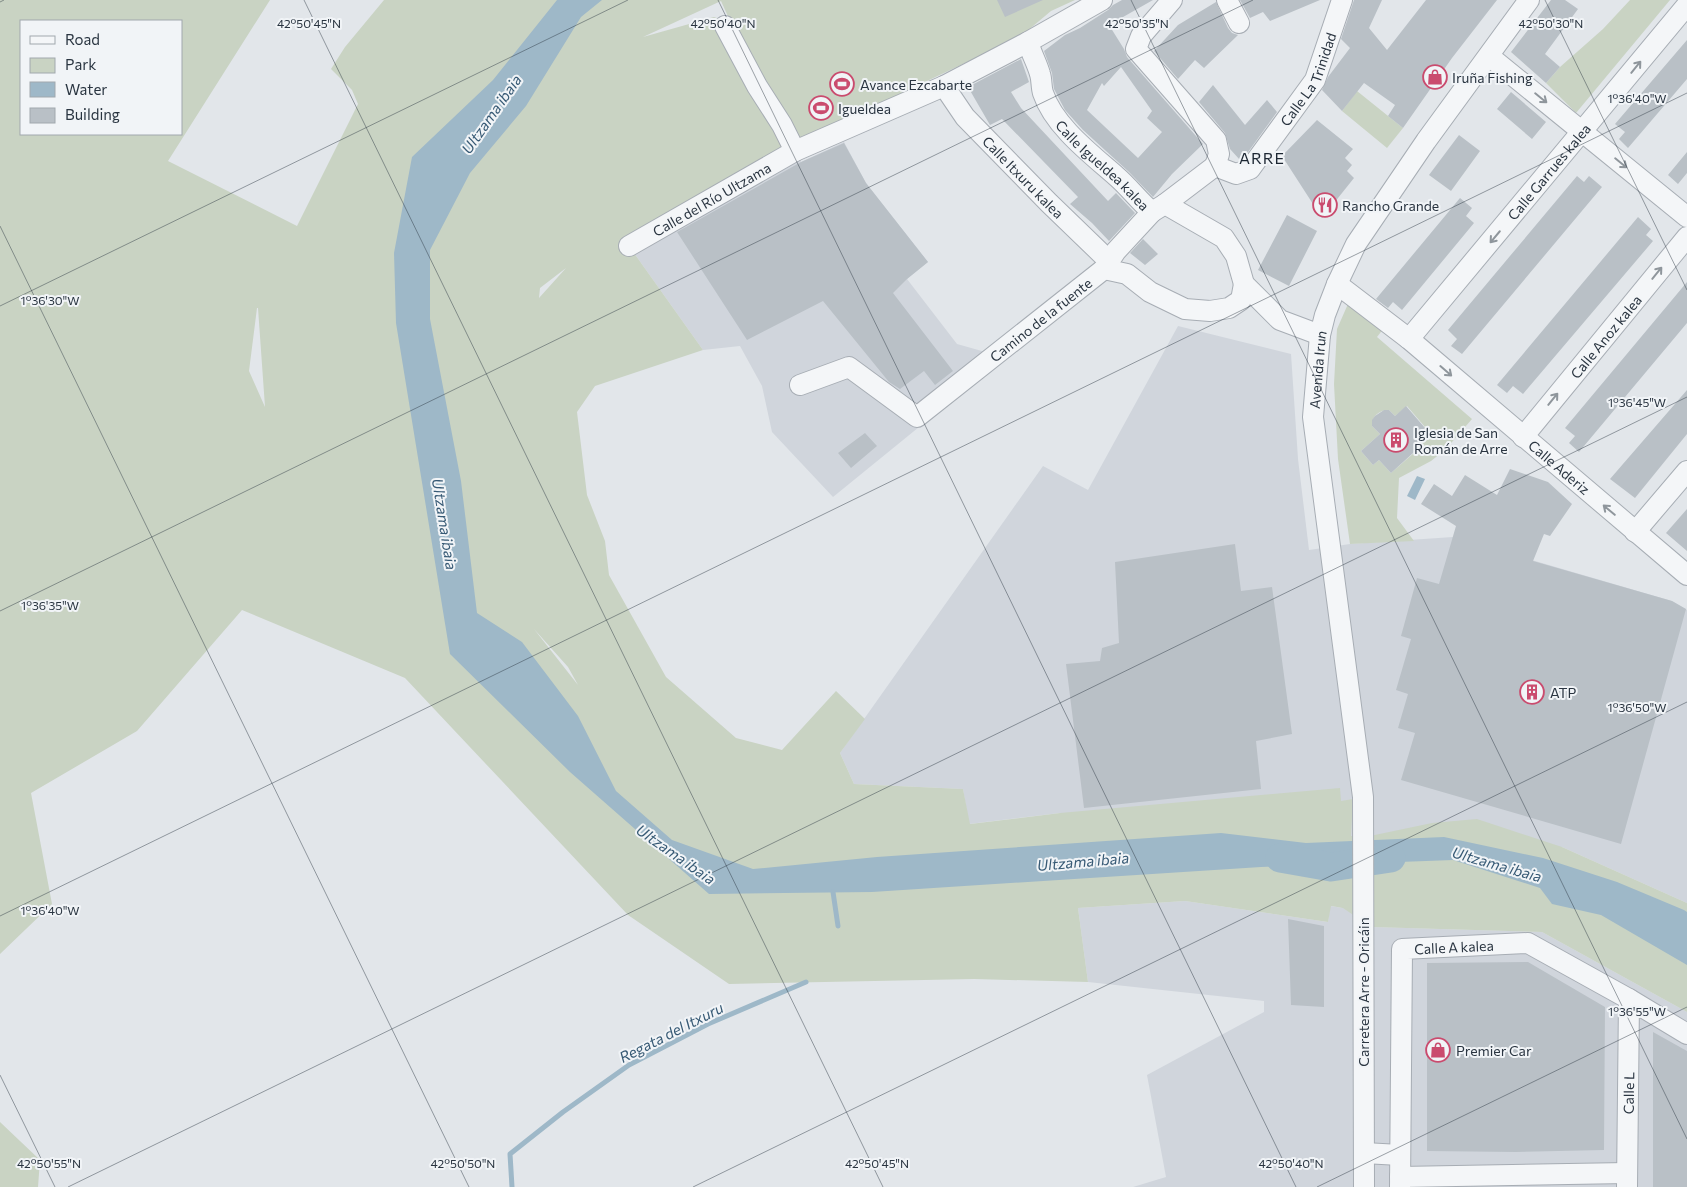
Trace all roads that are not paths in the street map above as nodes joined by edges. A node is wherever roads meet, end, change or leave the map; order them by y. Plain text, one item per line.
1 (1102, 0) edge
2 (1172, 0) edge
3 (1227, 0) edge
4 (1342, 0) edge
5 (1529, 0) edge
6 (1687, 5) edge
7 (1239, 22) dead end
8 (725, 26) dead end
9 (1028, 42) junction
10 (1489, 56) junction
11 (944, 86) junction
12 (1583, 132) junction
13 (795, 151) junction
14 (1214, 166) junction
15 (1158, 208) junction
16 (1687, 217) edge
17 (1687, 237) edge
18 (629, 246) dead end
19 (1107, 265) junction
20 (1244, 284) junction
21 (1337, 284) junction
22 (1320, 335) junction
23 (1409, 339) junction
24 (800, 385) dead end
25 (1522, 437) junction
26 (1687, 471) edge
27 (1635, 532) junction
28 (1687, 575) edge
29 (1363, 797) joint
30 (1629, 999) junction
31 (1687, 1034) edge
32 (1364, 1153) junction
33 (1400, 1155) junction
34 (1627, 1180) edge
35 (1400, 1182) edge
36 (1364, 1187) edge

1 - 9 street, Calle del Río Ultzama
2 - 14 street
3 - 7 street
4 - 14 street, Calle La Trinidad
5 - 10 street, Avenida Irun
12 -> 6 street, Calle Garrues kalea
8 - 13 street
9 - 11 street, Calle del Río Ultzama
9 - 15 street, Calle Igueldea kalea
10 -> 12 street
10 - 21 street, Avenida Irun
11 - 13 street, Calle del Río Ultzama
11 - 19 street, Calle Itxuru kalea
12 -> 16 street
12 -> 23 street, Calle Garrues kalea
13 - 18 street, Calle del Río Ultzama
14 - 15 street
15 - 19 street, Camino de la fuente
15 - 20 street, Calle Igueldea kalea
25 -> 17 street, Calle Anoz kalea
19 - 20 street
19 - 24 street, Camino de la fuente
20 - 22 street, Calle Igueldea kalea
21 - 22 street, Avenida Irun
21 - 23 street, Calle Aderiz
22 - 29 street, Avenida Irun
23 -> 25 street, Calle Aderiz
27 -> 25 street, Calle Aderiz
26 - 27 street
27 - 28 street, Calle Aderiz
29 - 32 street, Carretera Arre - Oricáin
30 - 31 street, Calle A kalea
30 - 33 street, Calle A kalea
30 - 34 street, Calle L
32 - 33 street
32 - 36 street, Carretera Arre - Oricáin
33 - 35 street
34 - 35 street

